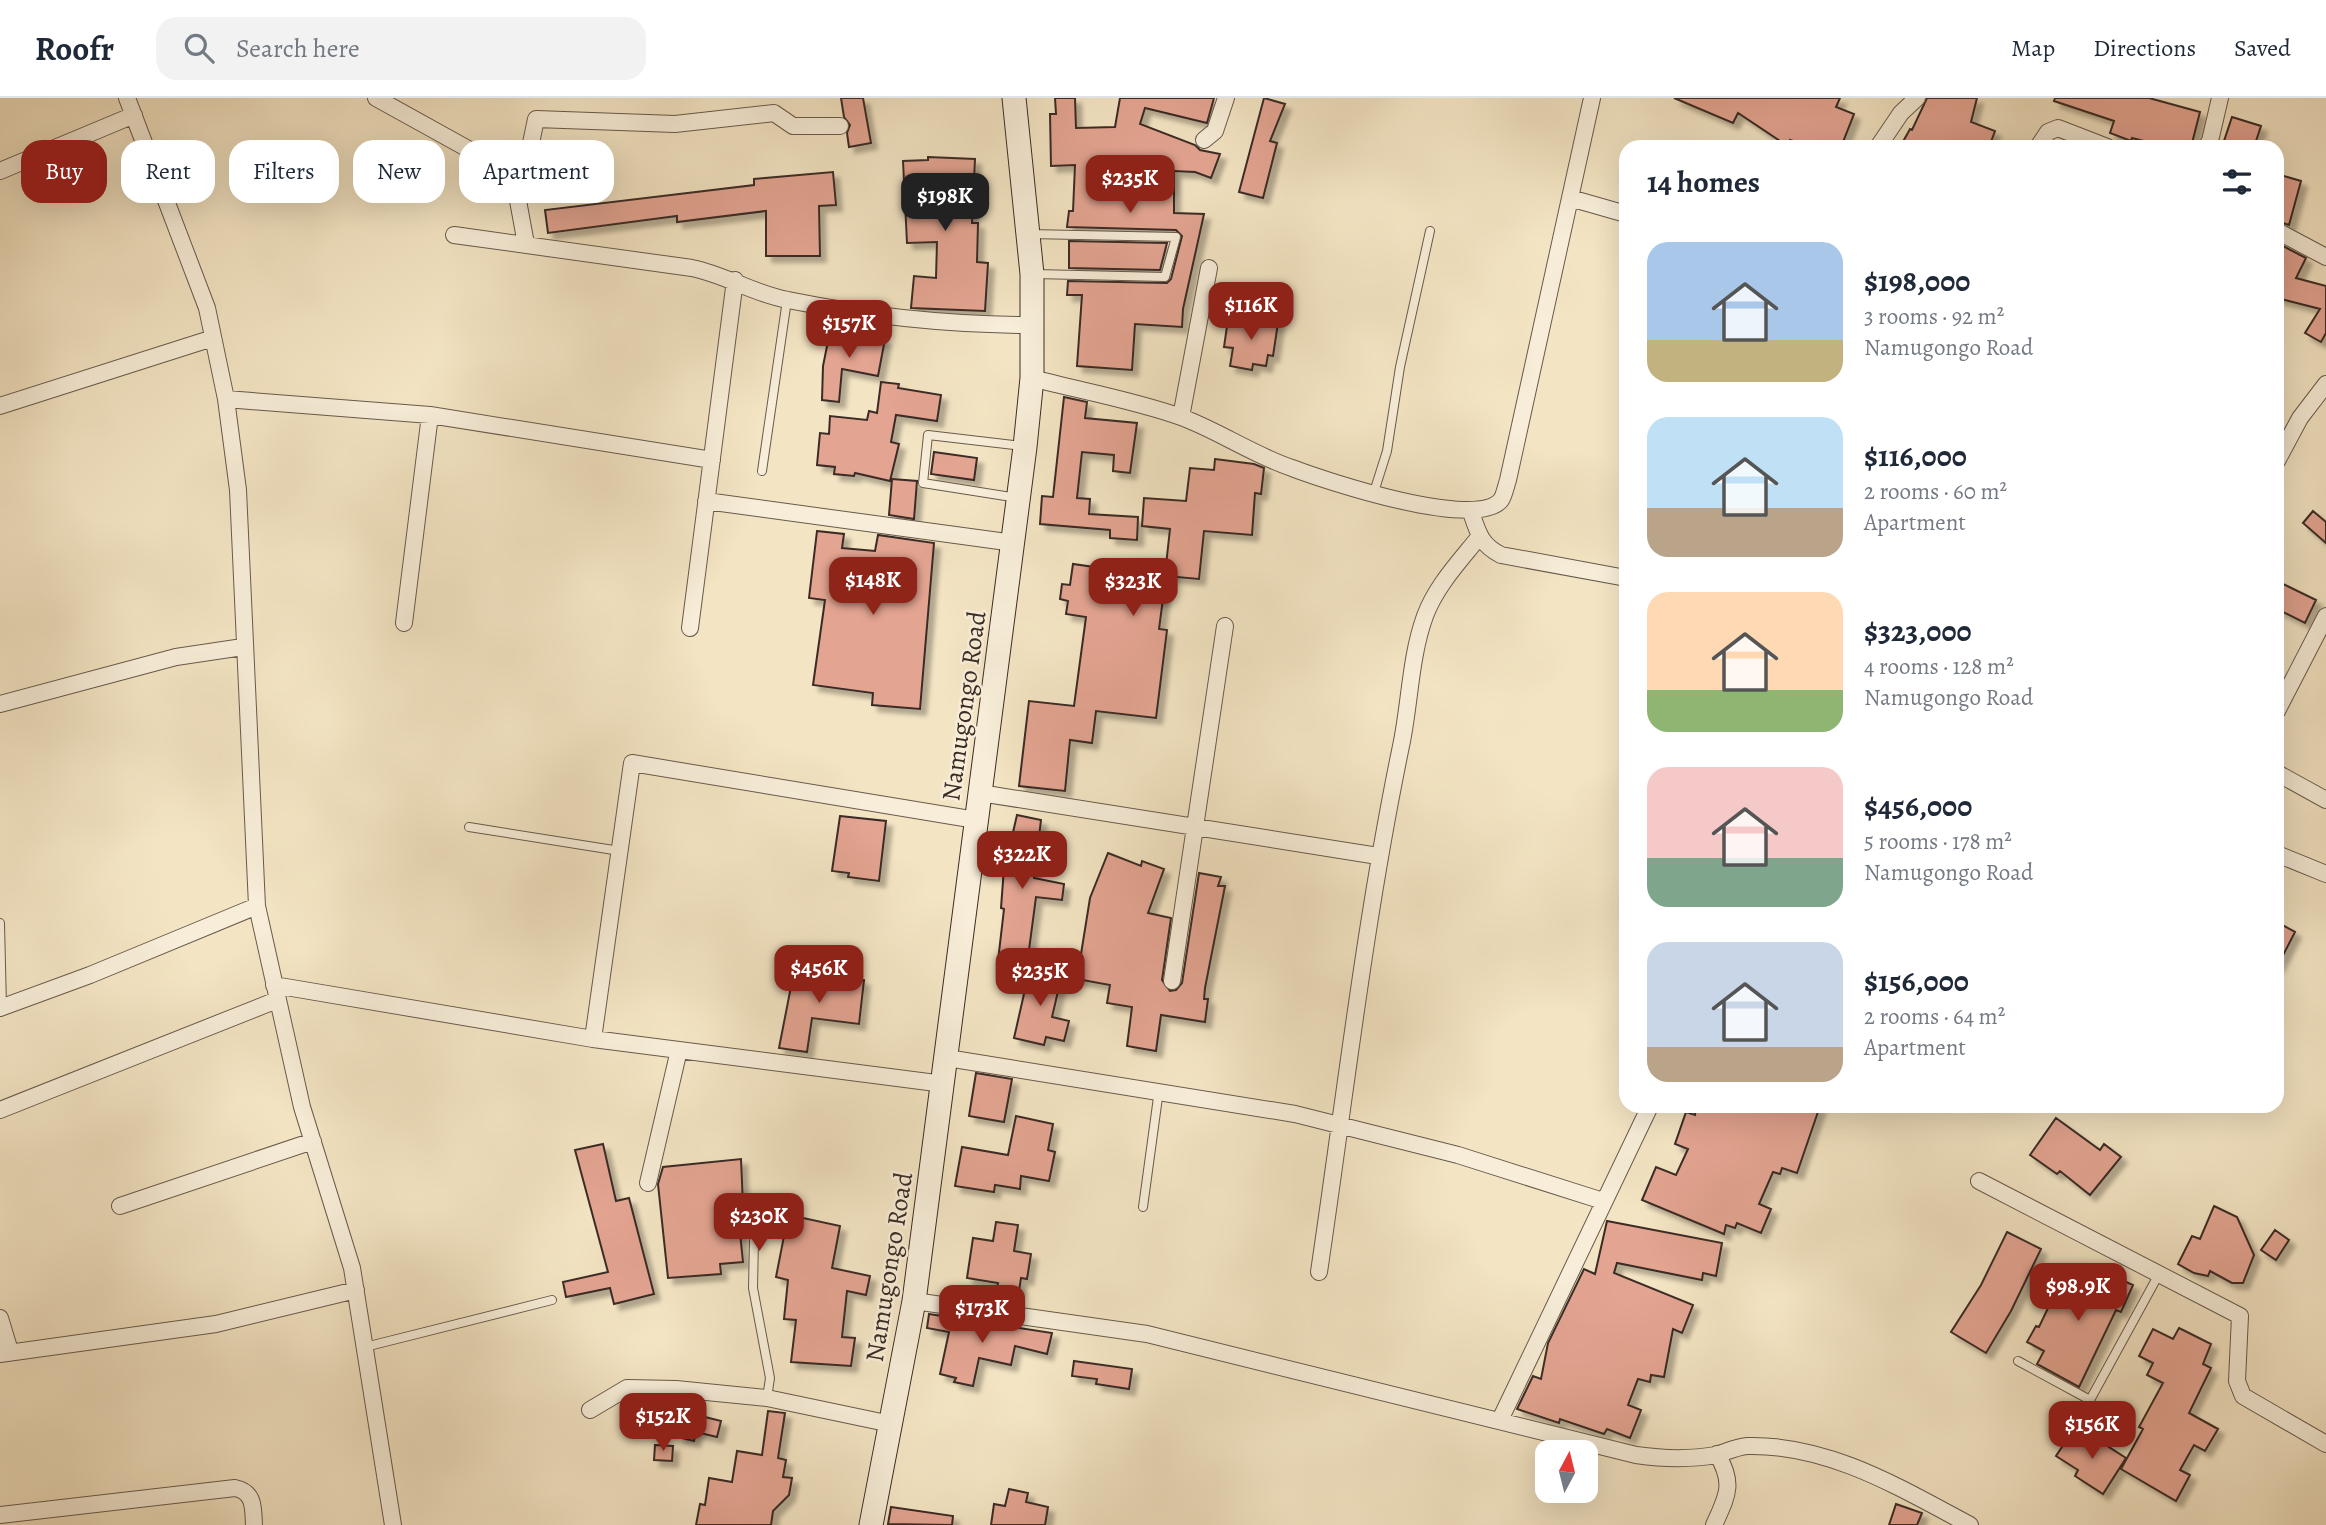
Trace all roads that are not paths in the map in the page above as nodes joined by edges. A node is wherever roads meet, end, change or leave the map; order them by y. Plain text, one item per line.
1 (127, 98) edge
2 (376, 98) edge
3 (1014, 98) edge
4 (1226, 98) edge
5 (1592, 98) edge
6 (1917, 98) edge
7 (2220, 98) edge
8 (134, 114) junction
9 (840, 126) dead end
10 (532, 140) edge
11 (1204, 140) dead end
12 (1883, 140) edge
13 (2043, 140) edge
14 (2090, 140) edge
15 (2210, 140) edge
16 (459, 144) edge
17 (0, 171) edge
18 (1570, 198) junction
19 (518, 203) edge
20 (1619, 212) edge
21 (1430, 231) dead end
22 (1029, 234) junction
23 (454, 235) dead end
24 (2284, 235) edge
25 (526, 244) junction
26 (2326, 257) edge
27 (1209, 268) dead end
28 (1032, 274) junction
29 (735, 280) junction
30 (787, 300) junction
31 (1033, 325) junction
32 (213, 338) junction
33 (1032, 378) junction
34 (2326, 384) edge
35 (226, 399) junction
36 (0, 406) edge
37 (430, 415) junction
38 (1181, 417) junction
39 (1025, 447) junction
40 (2284, 448) edge
41 (712, 460) junction
42 (762, 471) dead end
43 (1374, 492) junction
44 (1019, 499) junction
45 (706, 501) junction
46 (1471, 512) junction
47 (1479, 537) junction
48 (1014, 542) junction
49 (1619, 577) edge
50 (2326, 616) edge
51 (404, 623) dead end
52 (1225, 626) dead end
53 (690, 628) dead end
54 (243, 647) junction
55 (2284, 697) edge
56 (0, 704) edge
57 (2284, 777) edge
58 (980, 793) junction
59 (2326, 800) edge
60 (976, 820) junction
61 (469, 827) dead end
62 (1194, 827) junction
63 (620, 851) junction
64 (1378, 856) junction
65 (2284, 857) edge
66 (2326, 874) edge
67 (257, 906) junction
68 (0, 923) edge
69 (1172, 981) dead end
70 (276, 993) junction
71 (1, 1007) edge
72 (593, 1039) junction
73 (679, 1050) junction
74 (947, 1058) junction
75 (944, 1084) junction
76 (1159, 1090) junction
77 (0, 1110) edge
78 (1647, 1113) edge
79 (1341, 1125) junction
80 (313, 1141) junction
81 (1979, 1181) dead end
82 (648, 1183) dead end
83 (1603, 1201) junction
84 (120, 1206) dead end
85 (1143, 1207) dead end
86 (754, 1240) dead end
87 (1319, 1272) dead end
88 (2159, 1274) junction
89 (356, 1290) junction
90 (552, 1300) dead end
91 (914, 1301) junction
92 (0, 1318) edge
93 (365, 1348) junction
94 (5, 1352) edge
95 (2018, 1361) dead end
96 (767, 1398) junction
97 (590, 1410) dead end
98 (1500, 1420) junction
99 (891, 1424) junction
100 (2326, 1444) edge
101 (1717, 1454) junction
102 (0, 1515) edge
103 (254, 1525) edge
104 (393, 1525) edge
105 (871, 1525) edge
106 (1714, 1525) edge
107 (1970, 1525) edge

1 - 8 street
2 - 16 street
3 - 22 main road, Namugongo Road
4 - 11 street
5 - 18 street
6 - 12 street
7 - 15 street
8 - 17 street
8 - 32 street
9 - 10 street
13 - 14 street
18 - 20 street
18 - 46 street
19 - 25 street
21 - 43 lane
22 - 28 main road, Namugongo Road
22 - 28 lane
23 - 25 street
24 - 26 street
25 - 29 street
27 - 38 street
28 - 31 main road, Namugongo Road
29 - 30 street
29 - 41 street
30 - 31 street
30 - 42 lane
31 - 33 main road, Namugongo Road
32 - 35 street
32 - 36 street
33 - 38 street
33 - 39 main road, Namugongo Road
34 - 40 street
35 - 37 street
35 - 54 street
37 - 41 street
37 - 51 street
38 - 43 street
39 - 44 main road, Namugongo Road
39 - 44 lane
41 - 45 street
43 - 46 street
44 - 48 main road, Namugongo Road
45 - 48 street
45 - 53 street
46 - 47 street
47 - 49 street
47 - 64 street
48 - 58 main road, Namugongo Road
50 - 55 street
52 - 62 street
54 - 56 street
54 - 67 street
57 - 59 street
58 - 60 main road, Namugongo Road
58 - 62 street
60 - 63 street
60 - 74 main road, Namugongo Road
61 - 63 lane
62 - 64 street
62 - 69 street
63 - 72 street
64 - 79 street
65 - 66 street
67 - 70 street
67 - 71 street
68 - 71 lane
70 - 72 street
70 - 77 street
70 - 80 street
72 - 73 street
73 - 75 street
73 - 82 street
74 - 75 main road, Namugongo Road
74 - 76 street
75 - 91 main road, Namugongo Road
76 - 79 street
76 - 85 lane
78 - 83 street
79 - 83 street
79 - 87 street
80 - 84 street
80 - 89 street
81 - 88 street
83 - 98 street
86 - 96 lane
88 - 95 lane
88 - 100 street
89 - 93 street
89 - 94 street
90 - 93 lane
91 - 98 street
91 - 99 main road, Namugongo Road
92 - 94 street
93 - 104 street
96 - 97 street
96 - 99 street
98 - 101 street
99 - 105 main road, Namugongo Road
101 - 106 street
101 - 107 street
102 - 103 street

